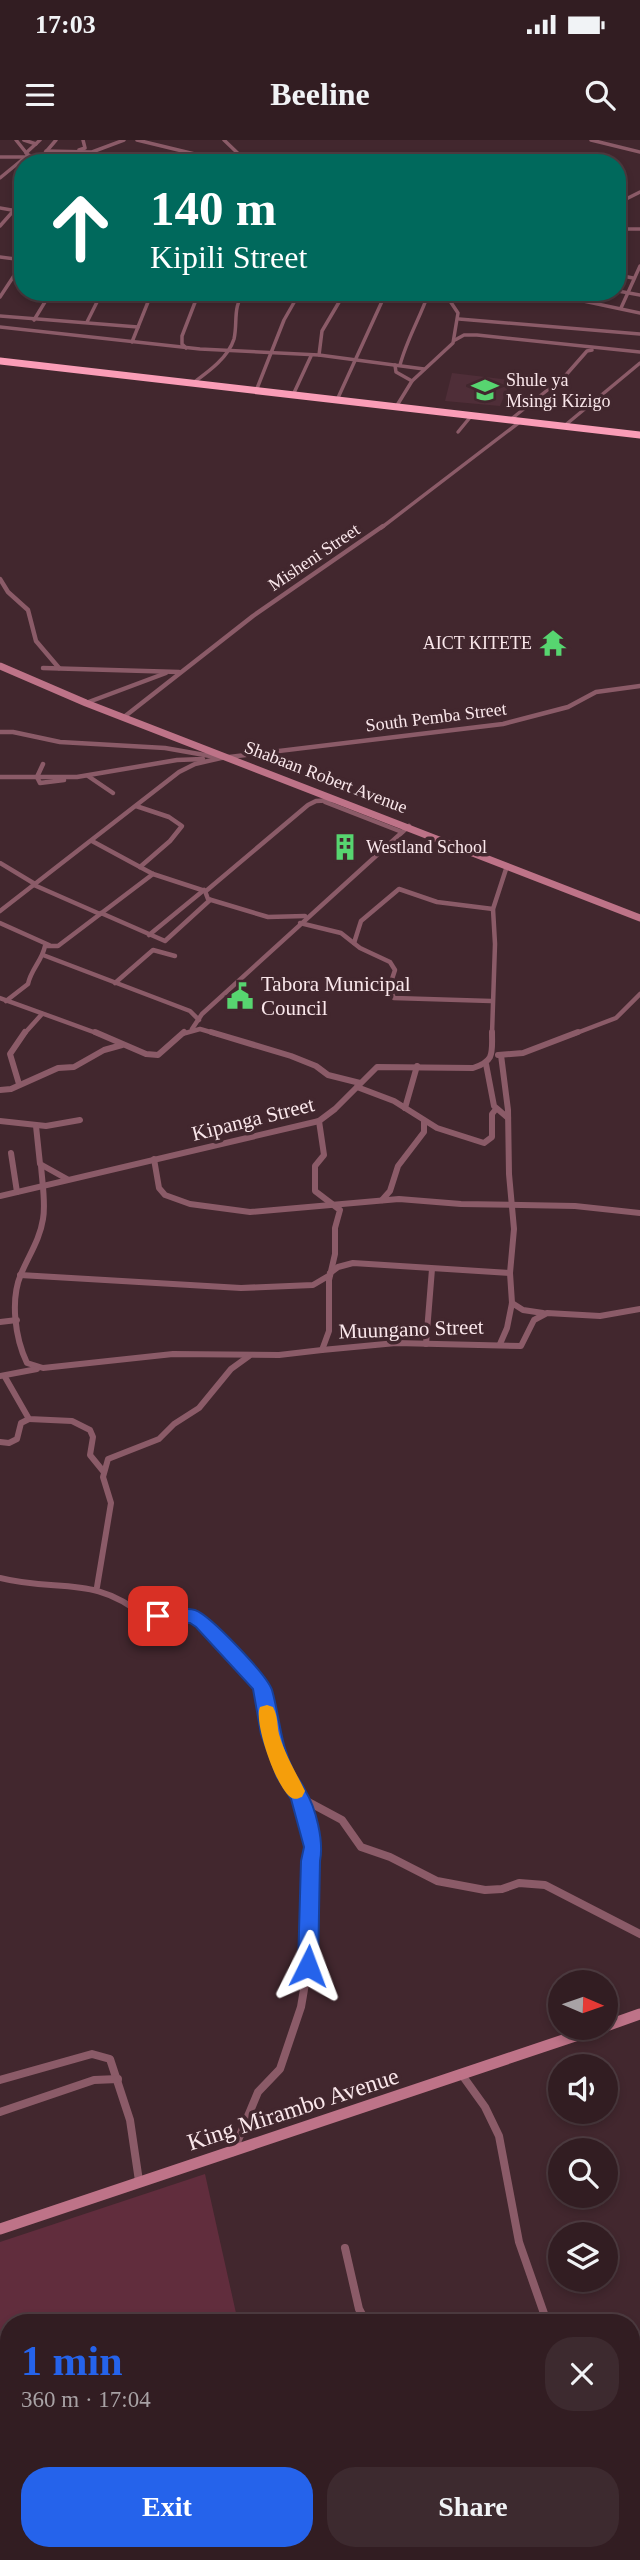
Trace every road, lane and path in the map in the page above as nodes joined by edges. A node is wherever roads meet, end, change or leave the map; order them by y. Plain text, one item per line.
1 (24, 140) edge
2 (56, 140) edge
3 (83, 140) edge
4 (124, 140) edge
5 (137, 140) edge
6 (224, 140) edge
7 (591, 140) edge
8 (38, 142) edge
9 (46, 151) junction
10 (69, 152) junction
11 (190, 152) joint
12 (640, 152) edge
13 (46, 154) edge
14 (202, 154) edge
15 (239, 154) edge
16 (14, 166) edge
17 (0, 178) edge
18 (14, 211) edge
19 (0, 226) edge
20 (640, 266) edge
21 (14, 275) edge
22 (626, 277) edge
23 (633, 278) junction
24 (626, 292) edge
25 (630, 293) junction
26 (640, 295) edge
27 (0, 297) edge
28 (626, 300) edge
29 (46, 301) edge
30 (97, 301) edge
31 (148, 301) edge
32 (196, 301) edge
33 (237, 301) edge
34 (295, 301) edge
35 (339, 301) edge
36 (382, 301) edge
37 (426, 301) edge
38 (451, 301) edge
39 (586, 301) edge
40 (625, 301) edge
41 (621, 308) junction
42 (640, 313) edge
43 (0, 316) edge
44 (459, 319) junction
45 (34, 320) junction
46 (86, 322) junction
47 (0, 327) edge
48 (138, 327) junction
49 (457, 328) junction
50 (640, 334) edge
51 (477, 335) junction
52 (455, 340) junction
53 (132, 342) junction
54 (186, 348) junction
55 (228, 349) junction
56 (595, 349) junction
57 (640, 352) edge
58 (272, 353) junction
59 (319, 355) junction
60 (311, 356) junction
61 (351, 360) junction
62 (0, 361) edge
63 (640, 363) edge
64 (398, 365) junction
65 (425, 369) junction
66 (412, 381) junction
67 (193, 383) junction
68 (256, 391) junction
69 (293, 395) junction
70 (337, 400) junction
71 (396, 407) junction
72 (472, 415) junction
73 (510, 420) junction
74 (521, 421) junction
75 (563, 426) junction
76 (458, 432) dead end
77 (640, 435) edge
78 (0, 579) edge
79 (0, 666) edge
80 (43, 668) dead end
81 (59, 668) junction
82 (170, 672) junction
83 (179, 672) junction
84 (640, 686) edge
85 (86, 703) junction
86 (124, 717) junction
87 (0, 732) edge
88 (13, 732) junction
89 (0, 738) edge
90 (230, 757) junction
91 (221, 758) junction
92 (214, 760) junction
93 (43, 764) dead end
94 (88, 776) junction
95 (0, 777) edge
96 (37, 777) junction
97 (113, 793) dead end
98 (340, 800) junction
99 (323, 801) junction
100 (136, 806) junction
101 (409, 826) junction
102 (401, 832) junction
103 (92, 841) junction
104 (0, 863) edge
105 (508, 866) junction
106 (140, 867) junction
107 (153, 874) junction
108 (34, 884) junction
109 (205, 891) junction
110 (210, 900) junction
111 (493, 909) junction
112 (0, 911) edge
113 (101, 914) junction
114 (307, 916) junction
115 (640, 918) edge
116 (0, 923) edge
117 (300, 923) junction
118 (149, 935) junction
119 (354, 943) junction
120 (55, 947) junction
121 (43, 955) junction
122 (175, 956) dead end
123 (115, 983) junction
124 (640, 994) edge
125 (3, 1000) edge
126 (491, 1001) junction
127 (42, 1014) junction
128 (199, 1020) junction
129 (192, 1028) junction
130 (127, 1045) junction
131 (492, 1055) junction
132 (501, 1055) junction
133 (486, 1064) junction
134 (417, 1066) junction
135 (19, 1084) junction
136 (359, 1085) junction
137 (0, 1090) edge
138 (405, 1108) junction
139 (496, 1109) junction
140 (508, 1118) junction
141 (80, 1120) dead end
142 (0, 1121) edge
143 (319, 1121) junction
144 (424, 1121) junction
145 (36, 1126) junction
146 (437, 1128) junction
147 (424, 1132) junction
148 (11, 1153) dead end
149 (154, 1158) junction
150 (41, 1165) junction
151 (67, 1179) junction
152 (41, 1187) junction
153 (17, 1192) junction
154 (0, 1196) edge
155 (382, 1200) junction
156 (334, 1204) junction
157 (512, 1204) junction
158 (640, 1213) edge
159 (432, 1269) junction
160 (510, 1273) junction
161 (330, 1274) junction
162 (20, 1275) junction
163 (512, 1303) junction
164 (640, 1308) edge
165 (547, 1313) junction
166 (17, 1321) junction
167 (0, 1322) edge
168 (426, 1344) junction
169 (500, 1344) junction
170 (322, 1350) junction
171 (256, 1354) junction
172 (43, 1368) junction
173 (3, 1377) edge
174 (29, 1419) junction
175 (0, 1443) edge
176 (103, 1471) junction
177 (0, 1578) edge
178 (97, 1587) junction
179 (299, 1796) junction
180 (640, 1934) edge
181 (640, 2014) edge
182 (618, 2022) edge
183 (564, 2040) edge
184 (462, 2075) junction
185 (118, 2079) junction
186 (0, 2080) edge
187 (0, 2112) edge
188 (233, 2152) junction
189 (139, 2181) junction
190 (0, 2229) edge
191 (345, 2248) dead end
192 (362, 2314) edge
193 (544, 2314) edge

1 - 8 street
2 - 9 street
3 - 10 street
4 - 10 street
5 - 11 street
6 - 15 street
7 - 12 street
9 - 10 street
9 - 13 street
11 - 14 street
16 - 17 street
18 - 19 street
20 - 23 street
21 - 27 street
22 - 23 street
23 - 25 street
24 - 25 street
25 - 26 street
25 - 28 street
29 - 45 street
30 - 46 street
31 - 48 street
32 - 54 street
33 - 55 street
34 - 58 street
35 - 59 street
36 - 61 street
37 - 64 street
38 - 44 street
39 - 41 street
40 - 41 street
41 - 42 street
43 - 45 street
44 - 49 street
44 - 50 street
45 - 46 street
46 - 48 street
47 - 53 street
48 - 53 street
49 - 51 street
49 - 52 street
51 - 52 street
51 - 56 street
52 - 65 street
53 - 54 street
54 - 55 street
55 - 58 street
55 - 67 street
56 - 57 street
56 - 73 street
58 - 60 street
58 - 68 street
59 - 60 street
59 - 61 street
60 - 69 street
61 - 64 street
61 - 70 street
62 - 67 highway
63 - 75 street
64 - 65 street
64 - 66 street
65 - 66 street
66 - 71 street
67 - 68 highway
68 - 69 highway
69 - 70 highway
70 - 71 highway
71 - 72 highway
72 - 73 highway
72 - 76 street
73 - 74 highway
74 - 75 highway
74 - 83 street, Misheni Street
75 - 77 highway
78 - 81 street
79 - 85 street, Shabaan Robert Avenue
80 - 81 street
81 - 82 street
82 - 83 street
82 - 85 street
83 - 86 street, Misheni Street
84 - 90 street, South Pemba Street
85 - 86 street, Shabaan Robert Avenue
86 - 90 street, Shabaan Robert Avenue
87 - 88 street
88 - 89 street
88 - 91 street
90 - 91 street, South Pemba Street
90 - 98 street, Shabaan Robert Avenue
91 - 92 street
92 - 94 street
92 - 100 street
93 - 96 street
94 - 96 street
94 - 97 street
95 - 96 street
98 - 99 street
98 - 101 street, Shabaan Robert Avenue
99 - 102 street
99 - 109 street
100 - 103 street
100 - 106 street
101 - 102 street
101 - 105 street, Shabaan Robert Avenue
102 - 114 street
103 - 106 street
103 - 108 street
104 - 108 street
105 - 111 street
105 - 115 street, Shabaan Robert Avenue
106 - 107 street
107 - 109 street
107 - 113 street
108 - 112 street
108 - 113 street
109 - 110 street
109 - 118 street
110 - 114 street
110 - 118 street
111 - 119 street
111 - 126 street
113 - 118 street
113 - 120 street
114 - 117 street
116 - 120 street
117 - 119 street
117 - 128 street
119 - 126 street
120 - 121 street
121 - 123 street
121 - 125 street
122 - 123 street
123 - 128 street
124 - 132 street
125 - 127 street
126 - 131 street
127 - 130 street
127 - 135 street
128 - 129 street
129 - 130 street
129 - 136 street
130 - 135 street
131 - 132 street
131 - 133 street
132 - 140 street, Muungano Street
133 - 134 street, Kipanga Street
133 - 139 street
134 - 136 street, Kipanga Street
134 - 138 street
135 - 137 street
136 - 138 street
136 - 143 street, Kipanga Street
138 - 144 street
139 - 140 street
139 - 146 street
140 - 157 street, Muungano Street
141 - 145 street
142 - 145 street
143 - 149 street, Kipanga Street
143 - 156 street
144 - 146 street
144 - 147 street
145 - 150 street
146 - 147 street
147 - 155 street
148 - 153 street
149 - 151 street, Kipanga Street
149 - 156 street
150 - 151 street
150 - 152 street
151 - 152 street, Kipanga Street
152 - 153 street, Kipanga Street
152 - 162 street
153 - 154 street, Kipanga Street
155 - 156 street
155 - 157 street
156 - 161 street
157 - 158 street
157 - 160 street, Muungano Street
159 - 160 street
159 - 161 street
159 - 168 street
160 - 163 street, Muungano Street
161 - 162 street
161 - 170 street
162 - 166 street
163 - 165 street
163 - 169 street, Muungano Street
164 - 165 street
165 - 169 street, Muungano Street
166 - 167 street
166 - 172 street
168 - 169 street, Muungano Street
168 - 170 street, Muungano Street
170 - 171 street, Muungano Street
171 - 172 street, Muungano Street
171 - 176 street
172 - 173 street, Muungano Street
173 - 174 street
174 - 175 street
174 - 176 street
176 - 178 street
177 - 178 street
178 - 179 street
179 - 180 street
179 - 188 street
181 - 182 street
183 - 184 street, King Mirambo Avenue
184 - 188 street, King Mirambo Avenue
184 - 193 street
185 - 186 street
185 - 187 street
185 - 189 street
188 - 189 street, King Mirambo Avenue
189 - 190 street, King Mirambo Avenue
191 - 192 street

